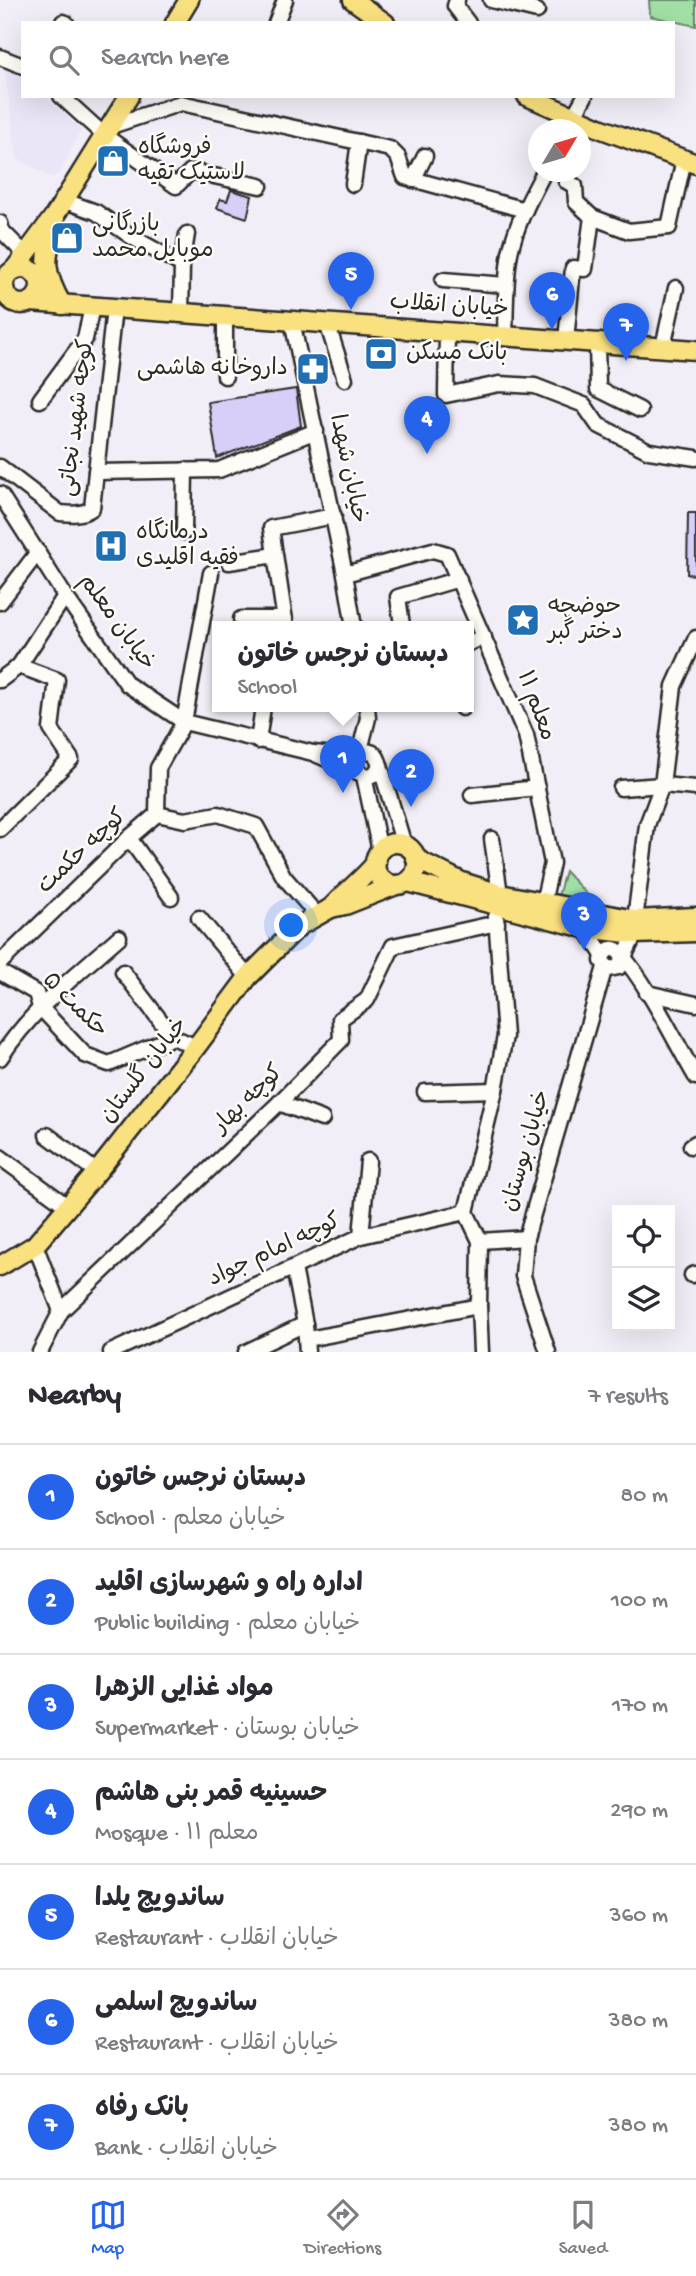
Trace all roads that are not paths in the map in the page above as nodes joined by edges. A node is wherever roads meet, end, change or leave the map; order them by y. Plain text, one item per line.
1 (189, 0) edge
2 (285, 0) edge
3 (353, 0) edge
4 (457, 0) edge
5 (491, 0) edge
6 (506, 2) edge
7 (537, 11) dead end
8 (176, 21) edge
9 (277, 21) edge
10 (382, 21) edge
11 (466, 21) edge
12 (0, 57) edge
13 (21, 65) edge
14 (64, 98) edge
15 (129, 98) edge
16 (530, 98) edge
17 (584, 98) edge
18 (563, 119) edge
19 (571, 119) edge
20 (591, 130) edge
21 (108, 131) junction
22 (359, 142) junction
23 (425, 156) dead end
24 (690, 162) edge
25 (413, 180) junction
26 (539, 182) edge
27 (568, 182) edge
28 (353, 184) dead end
29 (260, 186) dead end
30 (60, 208) junction
31 (525, 210) junction
32 (592, 218) junction
33 (0, 223) edge
34 (187, 234) dead end
35 (25, 254) junction
36 (182, 265) junction
37 (14, 270) junction
38 (443, 280) dead end
39 (506, 285) junction
40 (676, 288) dead end
41 (2, 291) edge
42 (25, 303) junction
43 (62, 304) junction
44 (92, 307) junction
45 (114, 308) junction
46 (0, 312) edge
47 (181, 313) junction
48 (225, 316) junction
49 (292, 321) junction
50 (327, 323) junction
51 (447, 332) junction
52 (505, 336) junction
53 (566, 340) junction
54 (597, 342) junction
55 (663, 347) junction
56 (696, 349) edge
57 (225, 376) dead end
58 (345, 379) dead end
59 (40, 400) dead end
60 (640, 410) dead end
61 (316, 431) junction
62 (696, 458) edge
63 (0, 467) edge
64 (184, 470) junction
65 (96, 472) junction
66 (0, 494) edge
67 (334, 516) junction
68 (184, 531) dead end
69 (38, 552) junction
70 (275, 555) junction
71 (229, 562) dead end
72 (211, 573) dead end
73 (345, 574) junction
74 (458, 579) junction
75 (65, 596) junction
76 (0, 602) edge
77 (241, 620) dead end
78 (256, 621) edge
79 (286, 621) edge
80 (353, 621) edge
81 (401, 621) edge
82 (484, 637) junction
83 (696, 638) edge
84 (474, 641) edge
85 (19, 666) junction
86 (0, 680) edge
87 (262, 712) edge
88 (367, 712) edge
89 (184, 722) junction
90 (258, 741) junction
91 (313, 753) junction
92 (358, 755) junction
93 (379, 762) junction
94 (360, 774) junction
95 (662, 785) junction
96 (621, 788) dead end
97 (696, 788) edge
98 (537, 789) junction
99 (472, 795) dead end
100 (157, 814) junction
101 (0, 829) edge
102 (129, 838) junction
103 (492, 839) dead end
104 (404, 845) junction
105 (378, 857) junction
106 (416, 859) junction
107 (402, 883) junction
108 (171, 897) dead end
109 (543, 903) junction
110 (497, 907) junction
111 (324, 911) junction
112 (696, 917) edge
113 (199, 918) dead end
114 (635, 927) junction
115 (584, 928) junction
116 (696, 932) edge
117 (119, 937) dead end
118 (611, 962) junction
119 (0, 963) edge
120 (0, 972) edge
121 (123, 972) dead end
122 (248, 977) junction
123 (643, 987) junction
124 (696, 1004) edge
125 (40, 1007) junction
126 (173, 1037) junction
127 (196, 1047) junction
128 (0, 1059) edge
129 (696, 1077) edge
130 (495, 1090) junction
131 (425, 1092) dead end
132 (279, 1103) junction
133 (322, 1119) dead end
134 (47, 1135) dead end
135 (0, 1157) edge
136 (368, 1161) dead end
137 (97, 1172) junction
138 (68, 1206) junction
139 (467, 1212) junction
140 (361, 1236) junction
141 (526, 1238) junction
142 (480, 1241) junction
143 (35, 1245) junction
144 (2, 1260) edge
145 (294, 1268) junction
146 (479, 1306) junction
147 (61, 1311) junction
148 (305, 1324) junction
149 (307, 1346) edge
150 (40, 1352) edge
151 (111, 1352) edge
152 (246, 1352) edge
153 (481, 1352) edge
154 (548, 1352) edge

1 - 8 main road
2 - 9 street
3 - 10 main road
4 - 11 street
5 - 6 street
6 - 7 street
12 - 13 street
14 - 21 street
15 - 21 main road
16 - 18 main road
17 - 19 street
20 - 24 main road
21 - 22 street
21 - 29 street
21 - 30 main road
22 - 25 street
22 - 28 street
23 - 25 street
24 - 32 street
25 - 31 street
26 - 31 street
27 - 32 street
30 - 35 main road
30 - 36 street
30 - 43 main road
31 - 39 street
32 - 53 street
33 - 35 street
34 - 36 street
35 - 37 main road
36 - 47 street
37 - 41 main road
37 - 42 main road
38 - 39 street
39 - 52 street
40 - 55 street
41 - 42 main road
42 - 43 main road, خیابان انقلاب
42 - 46 main road
43 - 44 main road, خیابان انقلاب
44 - 45 main road, خیابان انقلاب
44 - 59 street
45 - 47 main road, خیابان انقلاب
45 - 65 street, کوچه شهید نجاتی
47 - 48 main road, خیابان انقلاب
48 - 49 main road, خیابان انقلاب
48 - 57 street
49 - 50 main road, خیابان انقلاب
49 - 61 street, خیابان شهدا
50 - 51 main road, خیابان انقلاب
50 - 58 street
51 - 52 main road, خیابان انقلاب
51 - 62 street
52 - 53 main road, خیابان انقلاب
53 - 54 main road, خیابان انقلاب
54 - 55 main road, خیابان انقلاب
54 - 60 street
55 - 56 main road, خیابان انقلاب
61 - 64 street
61 - 67 street, خیابان شهدا
63 - 65 street, کوچه شهید نجاتی
64 - 65 street
64 - 68 street
66 - 69 street, خیابان معلم
67 - 70 street
67 - 73 street, خیابان شهدا
69 - 75 street, خیابان معلم
69 - 76 street
70 - 71 street
70 - 79 street
72 - 89 street, کوچه حکمت
73 - 74 street, معلم ۱۱
73 - 80 street, خیابان شهدا
74 - 81 street
74 - 82 street, معلم ۱۱
75 - 85 street
75 - 89 street, خیابان معلم
77 - 78 street
82 - 84 street
82 - 98 street, معلم ۱۱
83 - 95 street
85 - 86 street
85 - 101 street
87 - 90 street
88 - 92 street
89 - 90 street, خیابان معلم
89 - 100 street, کوچه حکمت
90 - 91 street, خیابان معلم
91 - 92 street, خیابان معلم
91 - 94 street, خیابان معلم
92 - 93 street
92 - 94 street
93 - 94 street
93 - 104 street
94 - 105 street
95 - 96 street
95 - 97 street
95 - 114 street
98 - 99 street
98 - 109 street, معلم ۱۱
100 - 102 street, کوچه حکمت
100 - 111 street
102 - 108 street
102 - 119 street, کوچه حکمت
103 - 110 street
104 - 105 main road
104 - 106 main road
105 - 107 main road
105 - 111 main road
106 - 107 main road
106 - 110 main road
107 - 110 main road
107 - 111 main road
109 - 110 main road
109 - 114 main road
110 - 115 main road
110 - 130 street
110 - 132 street, کوچه بهار
111 - 122 main road, خیابان گلستان
112 - 114 main road
113 - 122 street
114 - 115 main road
114 - 116 main road
114 - 118 street, خیابان بوستان
115 - 118 street
117 - 125 street
118 - 123 street
118 - 141 street, خیابان بوستان
120 - 125 street, حکمت ۵
121 - 126 street
122 - 127 main road, خیابان گلستان
123 - 124 street
123 - 129 street
125 - 126 street, حکمت ۵
125 - 128 street
126 - 127 street
127 - 137 main road, خیابان گلستان
130 - 131 street
130 - 139 street
132 - 133 street
132 - 147 street, کوچه بهار
134 - 137 street
135 - 138 street
136 - 140 street
137 - 138 main road, خیابان گلستان
138 - 143 main road, خیابان گلستان
139 - 140 street, کوچه امام جواد
139 - 142 street
140 - 145 street, کوچه امام جواد
141 - 142 street, خیابان بوستان
141 - 154 street
142 - 146 street
143 - 144 main road, خیابان گلستان
143 - 147 street
145 - 148 street
145 - 151 street, کوچه امام جواد
146 - 149 street
146 - 153 street
147 - 150 street, کوچه بهار
148 - 149 street
148 - 152 street

